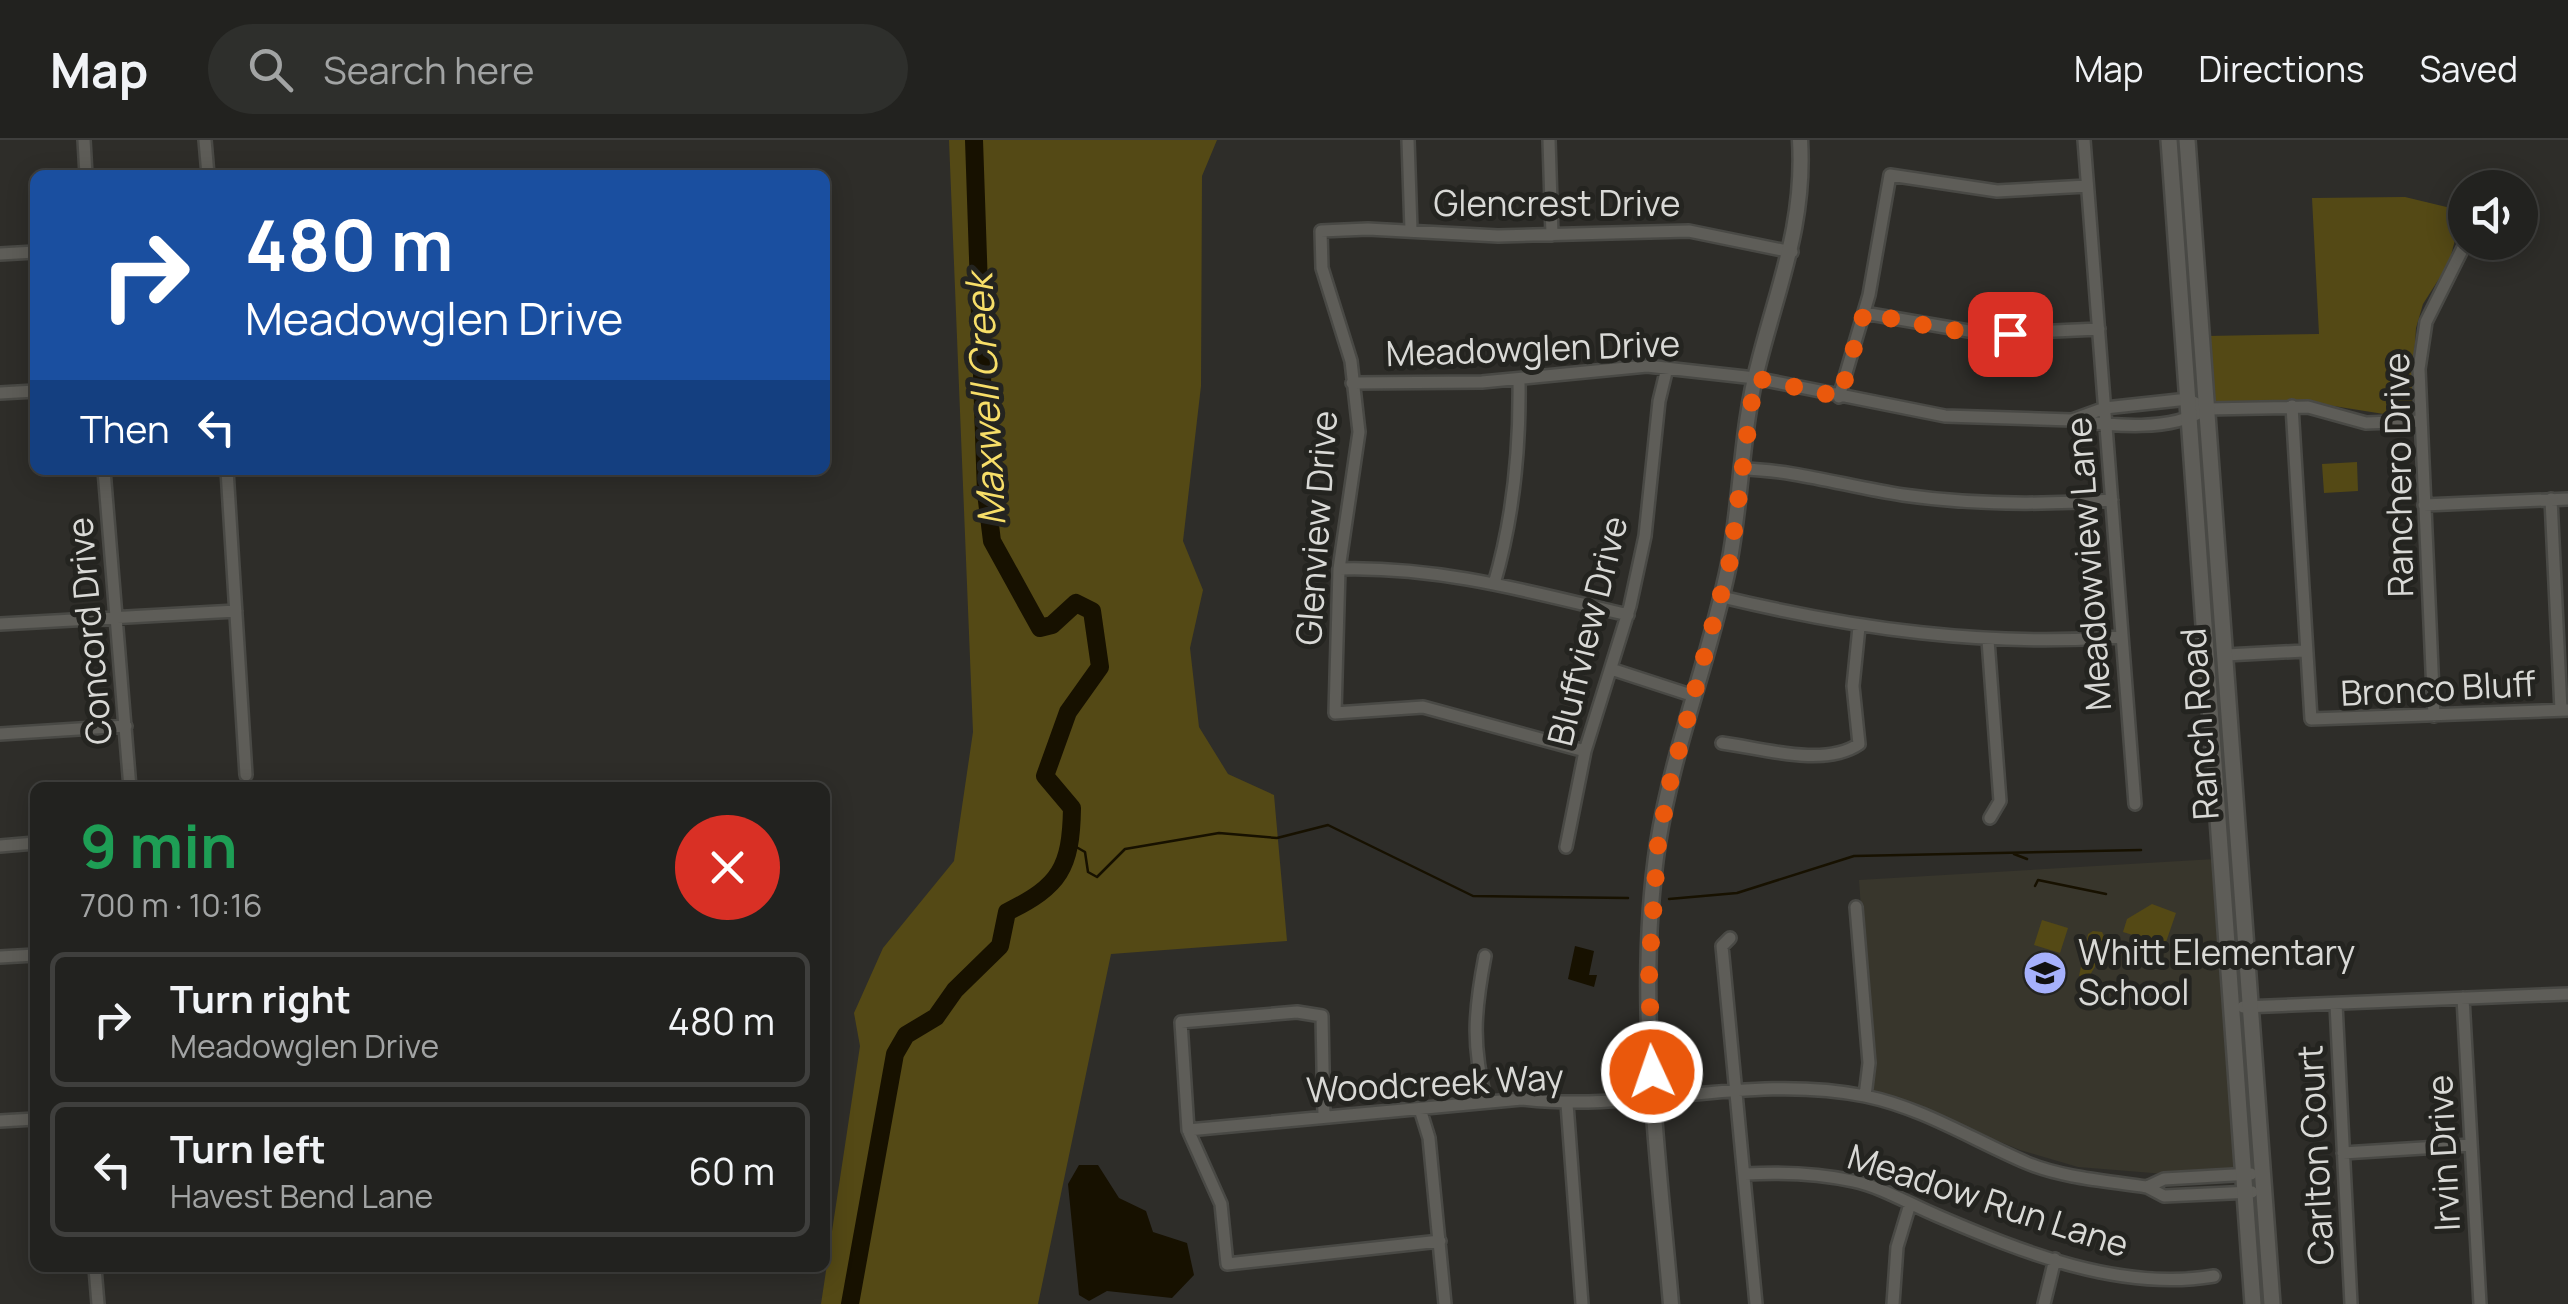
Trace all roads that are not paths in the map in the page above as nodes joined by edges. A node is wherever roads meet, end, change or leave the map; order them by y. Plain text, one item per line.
1 (84, 140) edge
2 (206, 140) edge
3 (1408, 140) edge
4 (1549, 140) edge
5 (1800, 140) edge
6 (2084, 140) edge
7 (2169, 140) edge
8 (2187, 140) edge
9 (86, 170) edge
10 (208, 170) edge
11 (2088, 186) junction
12 (1412, 230) junction
13 (1321, 231) joint
14 (1552, 235) junction
15 (30, 252) edge
16 (1792, 252) junction
17 (0, 254) edge
18 (2458, 260) edge
19 (1864, 313) junction
20 (2099, 329) junction
21 (1667, 368) junction
22 (1755, 378) junction
23 (1519, 380) junction
24 (1352, 382) junction
25 (30, 391) edge
26 (0, 393) edge
27 (1840, 397) junction
28 (2188, 400) junction
29 (2292, 406) junction
30 (2105, 408) junction
31 (2206, 409) junction
32 (2072, 420) junction
33 (2190, 420) junction
34 (2420, 422) junction
35 (2106, 425) junction
36 (1742, 469) junction
37 (104, 475) edge
38 (227, 475) edge
39 (2568, 498) edge
40 (2112, 500) junction
41 (2551, 500) junction
42 (2424, 505) junction
43 (1340, 570) junction
44 (1494, 584) junction
45 (1722, 596) junction
46 (236, 611) junction
47 (1628, 615) junction
48 (114, 618) junction
49 (0, 624) edge
50 (1858, 626) junction
51 (2122, 637) junction
52 (1988, 640) junction
53 (2304, 651) junction
54 (2226, 654) junction
55 (1611, 669) junction
56 (1694, 696) junction
57 (2565, 710) edge
58 (2434, 716) junction
59 (126, 726) junction
60 (0, 734) edge
61 (1722, 743) dead end
62 (1585, 751) junction
63 (246, 775) dead end
64 (130, 782) edge
65 (2136, 804) dead end
66 (1990, 818) dead end
67 (30, 844) edge
68 (0, 846) edge
69 (1566, 847) dead end
70 (1856, 907) dead end
71 (1730, 938) dead end
72 (30, 955) edge
73 (1484, 956) dead end
74 (0, 958) edge
75 (2568, 994) edge
76 (2463, 998) junction
77 (2336, 1004) junction
78 (2241, 1007) junction
79 (1738, 1090) junction
80 (1865, 1096) junction
81 (1654, 1097) junction
82 (1486, 1102) junction
83 (1567, 1104) junction
84 (1420, 1108) junction
85 (1324, 1117) junction
86 (30, 1118) edge
87 (0, 1120) edge
88 (1188, 1130) junction
89 (2471, 1145) junction
90 (2343, 1152) junction
91 (2261, 1173) junction
92 (1746, 1174) junction
93 (2244, 1175) junction
94 (2147, 1187) junction
95 (2254, 1192) junction
96 (1910, 1204) junction
97 (1440, 1242) junction
98 (2055, 1259) junction
99 (95, 1272) edge
100 (2214, 1276) dead end
101 (98, 1304) edge
102 (1445, 1304) edge
103 (1582, 1304) edge
104 (1670, 1304) edge
105 (1756, 1304) edge
106 (1893, 1304) edge
107 (2044, 1304) edge
108 (2253, 1304) edge
109 (2272, 1304) edge
110 (2351, 1304) edge
111 (2480, 1304) edge

1 - 9 street
2 - 10 street
3 - 12 street
4 - 14 street
5 - 16 street
6 - 11 street, Meadowview Lane
7 - 28 main road, Ranch Road
8 - 31 main road, Ranch Road
11 - 19 street
11 - 20 street, Meadowview Lane
12 - 13 street, Glencrest Drive
12 - 14 street, Glencrest Drive
13 - 24 street, Glenview Drive
14 - 16 street, Glencrest Drive
15 - 17 street
16 - 22 street
18 - 34 street, Ranchero Drive
19 - 20 street
19 - 27 street
20 - 30 street, Meadowview Lane
21 - 22 street, Meadowglen Drive
21 - 23 street, Meadowglen Drive
21 - 47 street, Bluffview Drive
22 - 27 street, Meadowglen Drive
22 - 36 street
23 - 24 street, Meadowglen Drive
23 - 44 street
24 - 43 street, Glenview Drive
25 - 26 street
27 - 32 street, Meadowglen Drive
28 - 30 street, Meadowglen Drive
28 - 31 street
28 - 33 main road, Ranch Road
29 - 31 street
29 - 34 street
29 - 53 street
30 - 32 street, Meadowglen Drive
30 - 35 street, Meadowview Lane
31 - 33 street
31 - 54 main road, Ranch Road
32 - 35 street, Meadowglen Drive
33 - 35 street, Meadowglen Drive
33 - 78 main road, Ranch Road
34 - 42 street, Ranchero Drive
35 - 40 street, Meadowview Lane
36 - 40 street
36 - 45 street
37 - 48 street, Concord Drive
38 - 46 street
39 - 41 street
40 - 51 street, Meadowview Lane
41 - 42 street
41 - 57 street
42 - 58 street, Ranchero Drive
43 - 44 street
43 - 62 street, Glenview Drive
44 - 47 street
45 - 50 street
45 - 56 street
46 - 48 street
46 - 63 street
47 - 55 street, Bluffview Drive
48 - 49 street
48 - 59 street, Concord Drive
50 - 52 street
50 - 61 street
51 - 52 street
51 - 65 street, Meadowview Lane
52 - 66 street
53 - 54 street
53 - 58 street, Bronco Bluff
54 - 78 main road, Ranch Road
55 - 56 street
55 - 62 street, Bluffview Drive
56 - 81 street
57 - 58 street, Bronco Bluff
59 - 60 street
59 - 64 street, Concord Drive
62 - 69 street, Bluffview Drive
67 - 68 street
70 - 80 street
71 - 79 street
72 - 74 street
73 - 82 street
75 - 76 street
76 - 77 street
76 - 89 street, Irvin Drive
77 - 78 street
77 - 90 street, Carlton Court
78 - 91 main road, Ranch Road
78 - 93 main road, Ranch Road
79 - 80 street, Woodcreek Way
79 - 81 street, Woodcreek Way
79 - 92 street
80 - 94 street, Woodcreek Way
81 - 83 street, Woodcreek Way
81 - 104 street
82 - 83 street, Woodcreek Way
82 - 84 street, Woodcreek Way
83 - 103 street
84 - 85 street, Woodcreek Way
84 - 97 street
85 - 88 street, Woodcreek Way
85 - 88 street
86 - 87 street
88 - 97 street
89 - 90 street
89 - 111 street, Irvin Drive
90 - 110 street, Carlton Court
91 - 93 street, Woodcreek Way
91 - 95 main road, Ranch Road
92 - 96 street, Meadow Run Lane
92 - 105 street
93 - 94 street, Woodcreek Way
93 - 95 main road, Ranch Road
94 - 95 street, Woodcreek Way
95 - 108 main road, Ranch Road
95 - 109 main road, Ranch Road
96 - 98 street, Meadow Run Lane
96 - 106 street
97 - 102 street
98 - 100 street, Meadow Run Lane
98 - 107 street
99 - 101 street

